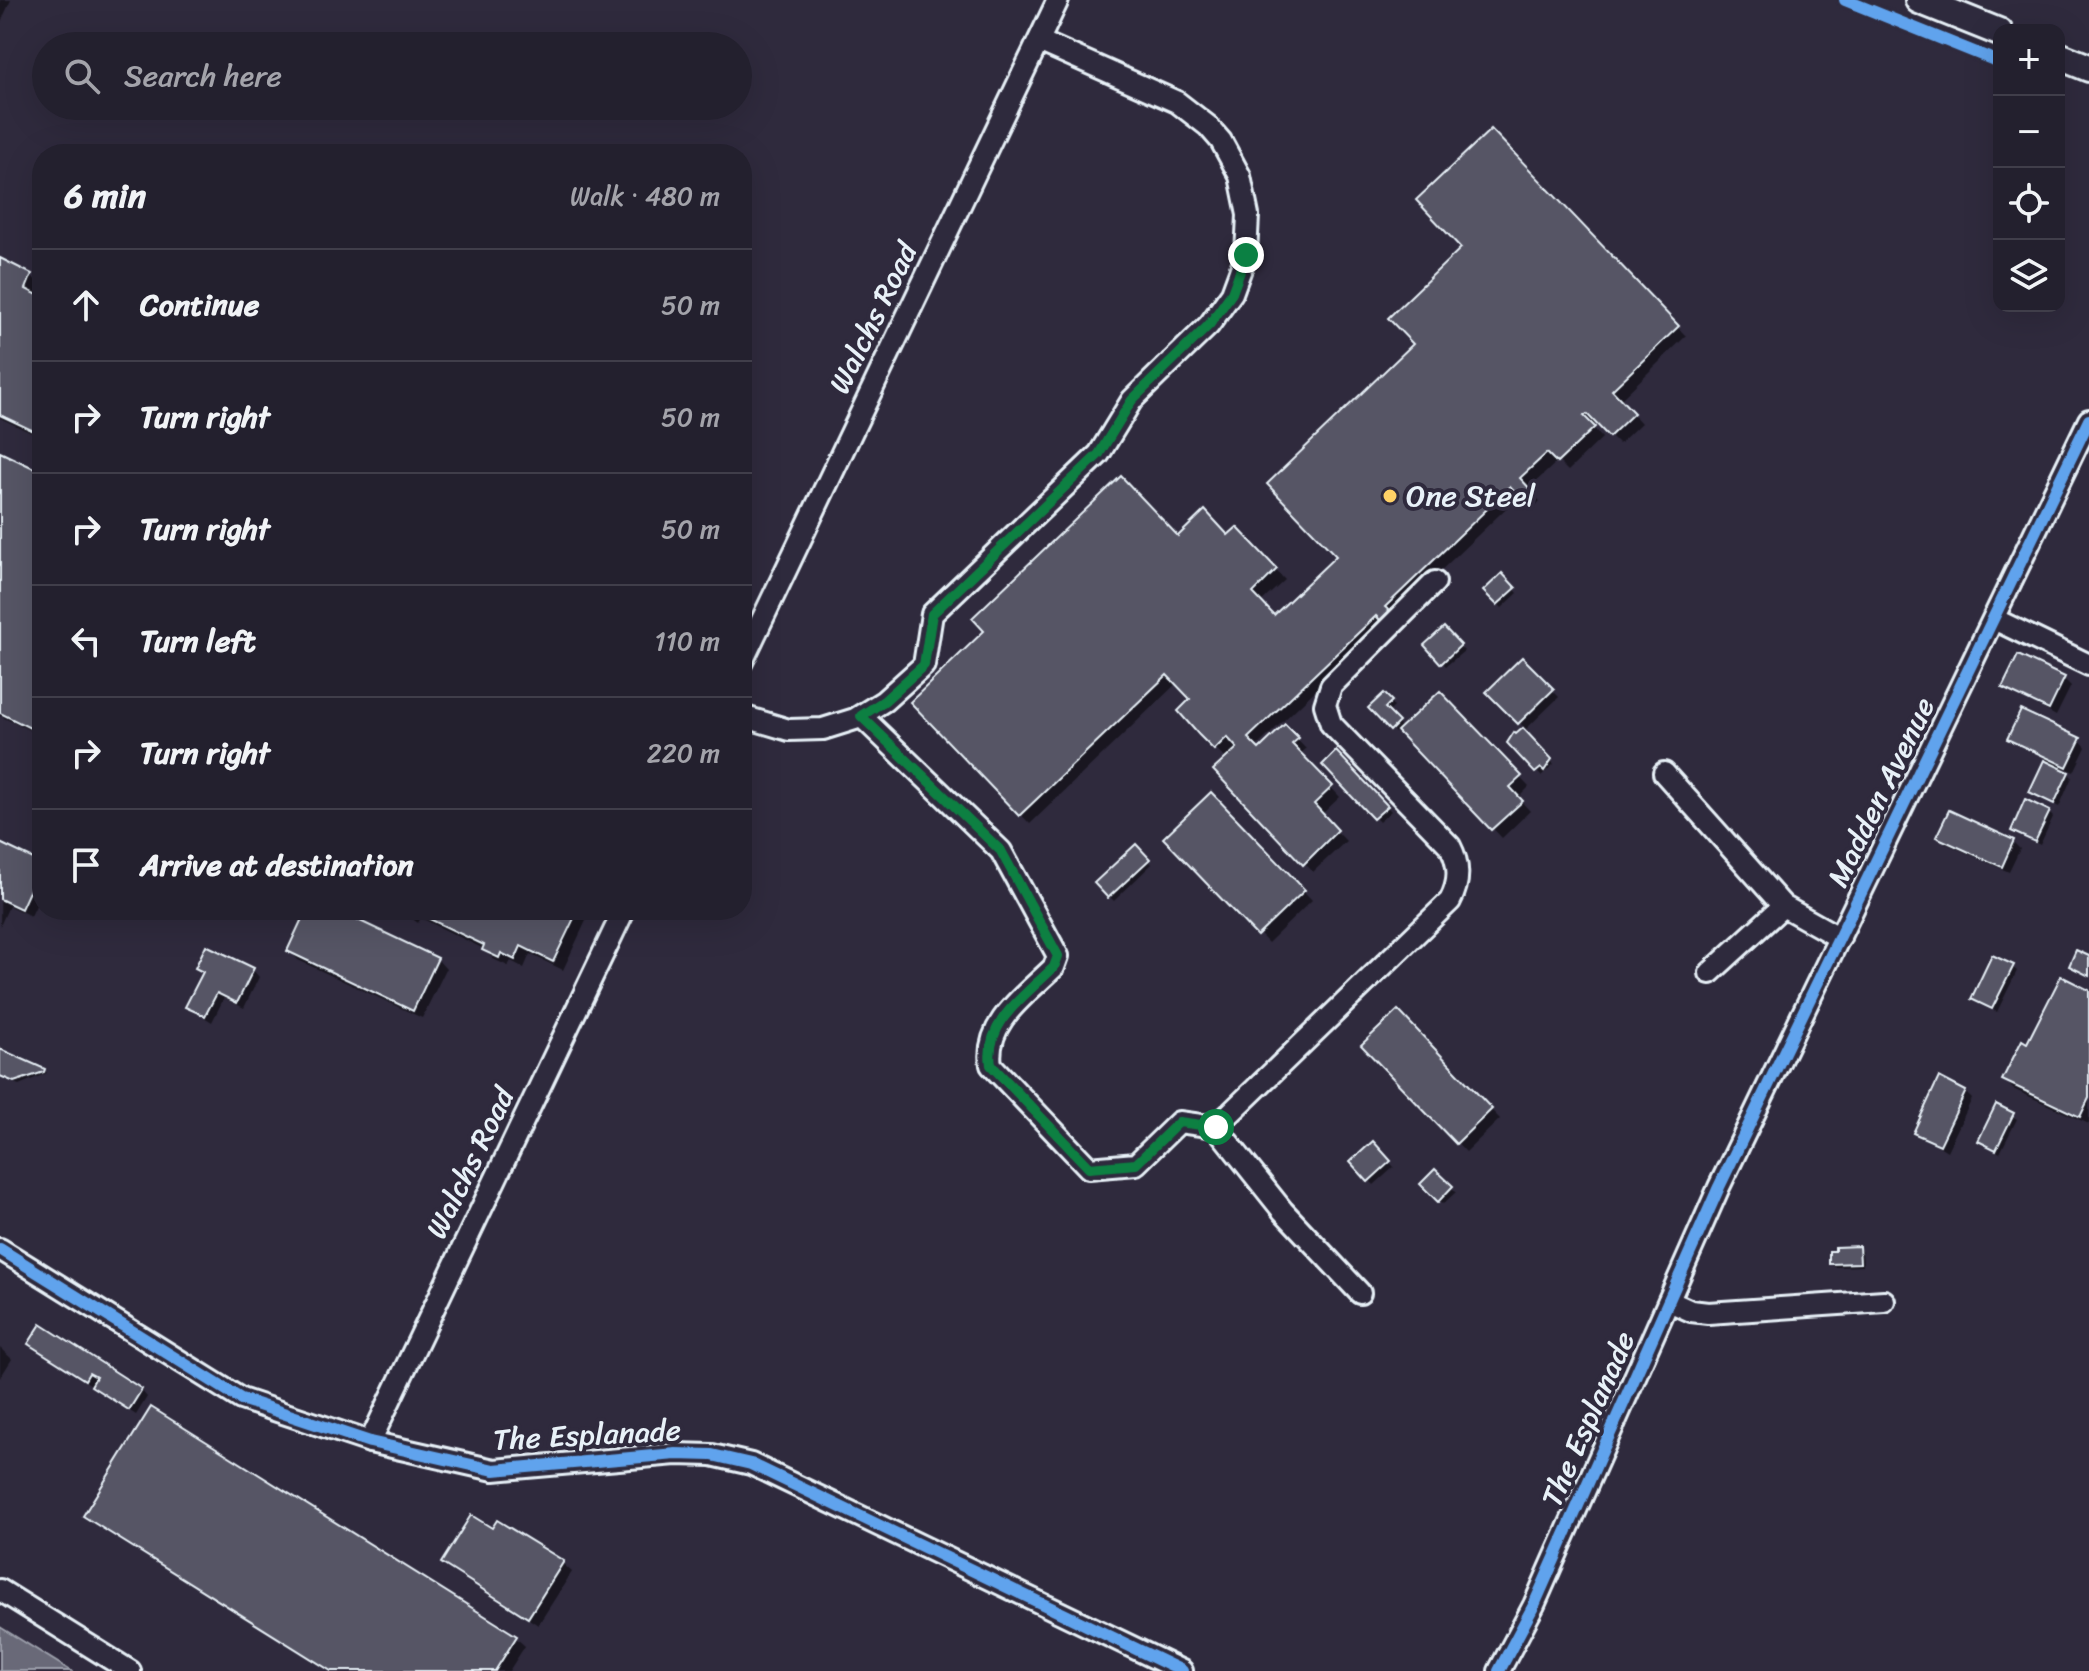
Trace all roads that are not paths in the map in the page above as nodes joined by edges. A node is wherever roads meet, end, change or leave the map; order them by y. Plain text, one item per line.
1 (1058, 0) edge
2 (1919, 0) edge
3 (1993, 30) edge
4 (1039, 41) junction
5 (2065, 58) edge
6 (2089, 68) edge
7 (2089, 420) edge
8 (1435, 582) dead end
9 (1994, 619) junction
10 (752, 641) edge
11 (2089, 665) edge
12 (861, 716) junction
13 (752, 720) edge
14 (1664, 773) dead end
15 (1783, 906) junction
16 (619, 920) edge
17 (1840, 938) junction
18 (1710, 973) dead end
19 (1216, 1127) junction
20 (1719, 1187) joint
21 (0, 1249) edge
22 (1360, 1293) dead end
23 (1669, 1301) junction
24 (1884, 1301) dead end
25 (370, 1442) junction
26 (0, 1590) edge
27 (130, 1671) edge
28 (1182, 1671) edge
29 (1499, 1671) edge

1 - 4 street, Walchs Road
2 - 3 main road
4 - 10 street, Walchs Road
4 - 12 street
5 - 6 main road
7 - 9 street, Madden Avenue
8 - 19 street
9 - 11 street
9 - 17 street, Madden Avenue
12 - 13 street
12 - 19 street
14 - 15 street
15 - 17 street
15 - 18 street
16 - 25 street, Walchs Road
17 - 20 street, Madden Avenue
19 - 22 street
20 - 23 street, The Esplanade
21 - 25 street, The Esplanade
23 - 24 street
23 - 29 street, The Esplanade
25 - 28 street, The Esplanade
26 - 27 street

